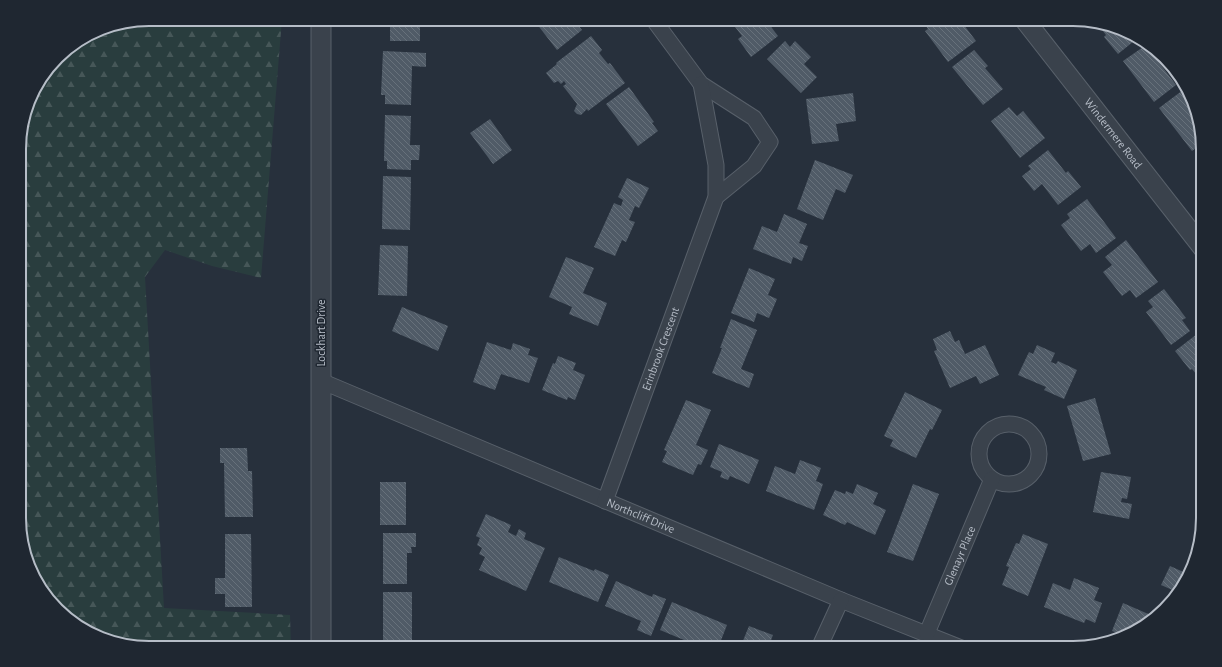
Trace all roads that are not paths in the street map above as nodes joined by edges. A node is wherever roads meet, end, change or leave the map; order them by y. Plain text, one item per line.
1 (321, 26) edge
2 (658, 26) edge
3 (1029, 26) edge
4 (700, 84) junction
5 (716, 197) junction
6 (1196, 239) edge
7 (321, 381) junction
8 (992, 479) junction
9 (604, 501) junction
10 (841, 600) junction
11 (927, 633) junction
12 (321, 641) edge
13 (822, 641) edge
14 (946, 641) edge

1 - 7 street, Lockhart Drive
2 - 4 street, Erinbrook Crescent
3 - 6 street, Windermere Road
4 - 5 street, Erinbrook Crescent
4 - 5 street, Erinbrook Crescent
5 - 9 street, Erinbrook Crescent
7 - 9 street, Northcliff Drive
7 - 12 street, Lockhart Drive
8 - 8 street
8 - 11 street, Glenayr Place
9 - 10 street, Northcliff Drive
10 - 11 street, Northcliff Drive
10 - 13 street
11 - 14 street, Northcliff Drive

